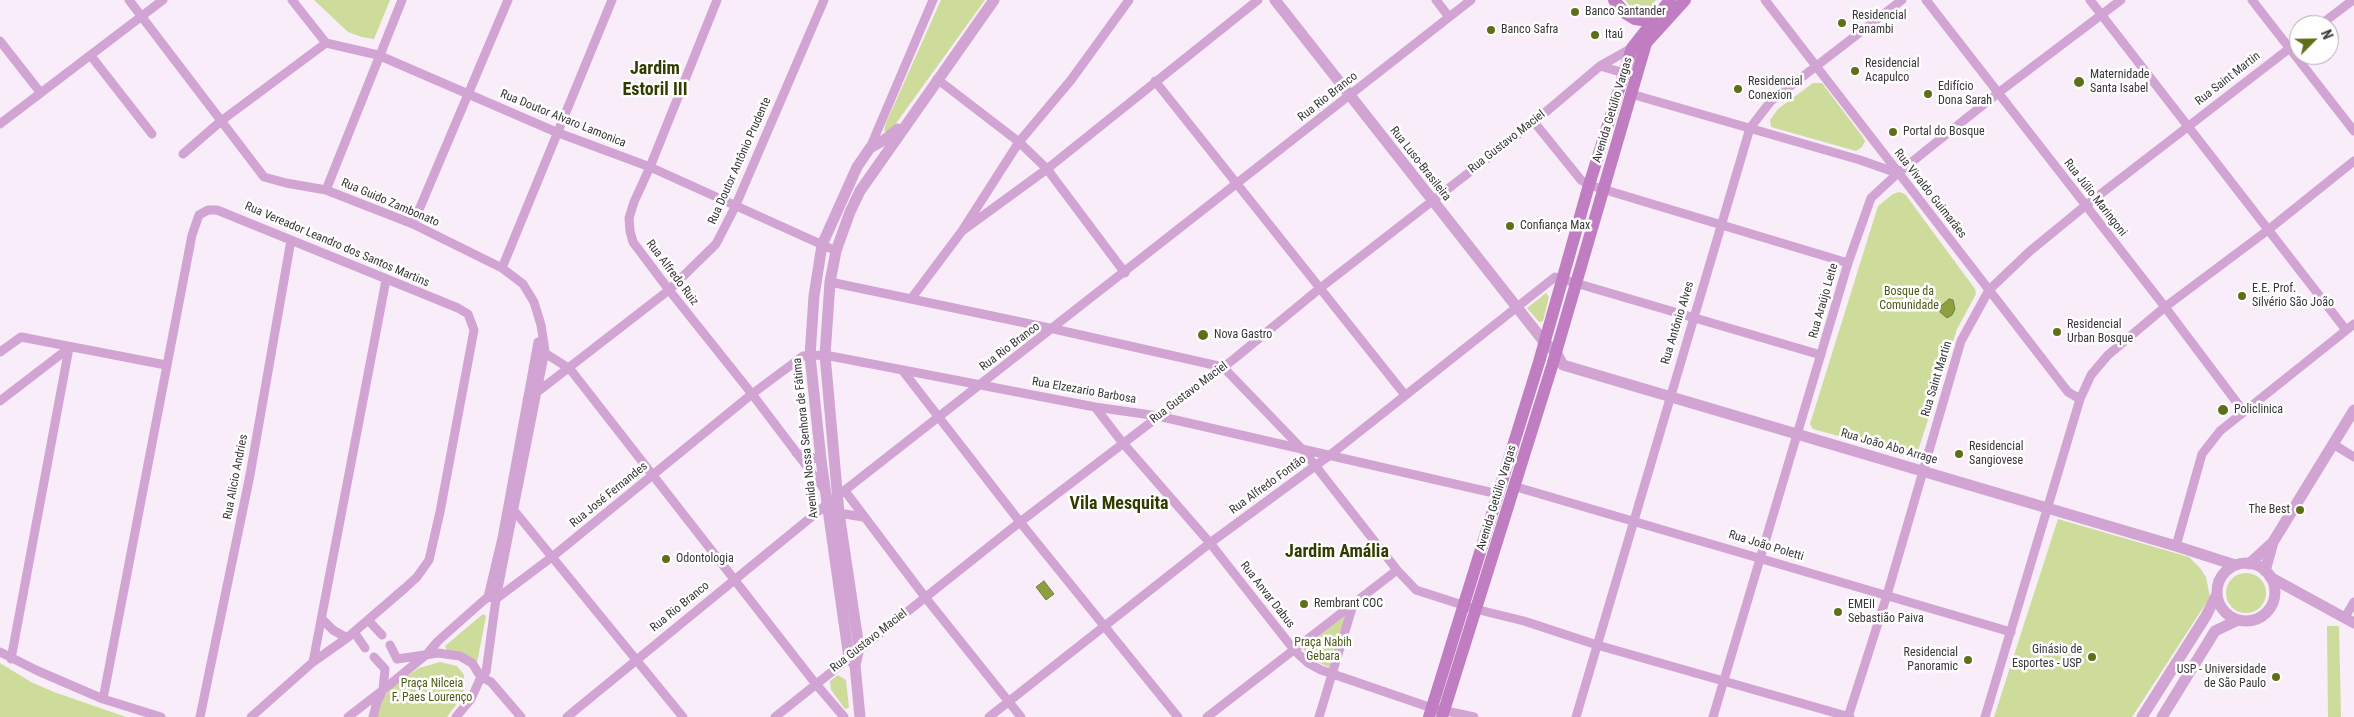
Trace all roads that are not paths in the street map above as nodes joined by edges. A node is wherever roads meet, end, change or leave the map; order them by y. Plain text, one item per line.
1 (129, 0) edge
2 (163, 0) edge
3 (292, 0) edge
4 (402, 0) edge
5 (508, 0) edge
6 (612, 0) edge
7 (717, 0) edge
8 (824, 0) edge
9 (933, 0) edge
10 (994, 0) edge
11 (1129, 0) edge
12 (1258, 0) edge
13 (1275, 0) edge
14 (1436, 0) edge
15 (1471, 0) edge
16 (1614, 0) edge
17 (1670, 0) edge
18 (1685, 0) edge
19 (1765, 0) edge
20 (1902, 0) edge
21 (1926, 0) edge
22 (2090, 0) edge
23 (2121, 0) edge
24 (2252, 0) edge
25 (2353, 0) edge
26 (2101, 15) junction
27 (2333, 15) edge
28 (142, 17) junction
29 (1449, 17) junction
30 (1655, 19) junction
31 (0, 40) edge
32 (326, 43) junction
33 (1646, 43) junction
34 (1632, 48) junction
35 (2289, 48) joint
36 (378, 55) junction
37 (91, 56) junction
38 (2302, 65) edge
39 (1600, 66) junction
40 (1816, 66) junction
41 (1624, 73) junction
42 (937, 79) junction
43 (1155, 81) junction
44 (40, 92) junction
45 (1998, 93) junction
46 (1631, 94) junction
47 (469, 95) junction
48 (1349, 96) junction
49 (910, 118) junction
50 (221, 121) junction
51 (1534, 122) junction
52 (0, 124) edge
53 (2187, 126) junction
54 (1750, 128) junction
55 (2354, 131) edge
56 (556, 132) junction
57 (152, 134) dead end
58 (1020, 142) junction
59 (872, 147) junction
60 (183, 154) dead end
61 (884, 158) junction
62 (2354, 160) edge
63 (650, 167) junction
64 (1047, 169) junction
65 (1898, 173) junction
66 (1236, 184) junction
67 (1589, 185) junction
68 (1604, 189) junction
69 (326, 190) junction
70 (985, 196) junction
71 (1432, 201) junction
72 (2084, 206) junction
73 (736, 207) junction
74 (993, 207) junction
75 (413, 224) junction
76 (1721, 224) junction
77 (2268, 230) junction
78 (962, 231) junction
79 (291, 240) junction
80 (822, 245) junction
81 (836, 251) junction
82 (1848, 264) junction
83 (502, 268) junction
84 (1125, 273) junction
85 (386, 280) junction
86 (1562, 280) junction
87 (830, 282) junction
88 (1576, 284) junction
89 (1319, 289) junction
90 (669, 290) junction
91 (1989, 290) junction
92 (911, 299) junction
93 (1516, 306) junction
94 (2165, 307) junction
95 (1693, 317) junction
96 (2350, 327) edge
97 (1054, 328) junction
98 (1545, 343) junction
99 (70, 348) junction
100 (541, 349) junction
101 (0, 352) edge
102 (1556, 352) junction
103 (825, 355) junction
104 (1821, 355) junction
105 (810, 356) junction
106 (1539, 362) junction
107 (166, 365) junction
108 (1557, 366) junction
109 (1224, 367) junction
110 (570, 369) junction
111 (903, 370) junction
112 (980, 385) junction
113 (752, 394) junction
114 (1405, 395) junction
115 (1669, 397) junction
116 (531, 398) junction
117 (2080, 399) junction
118 (0, 401) edge
119 (1095, 407) junction
120 (2354, 410) edge
121 (2244, 412) junction
122 (1158, 416) junction
123 (938, 418) junction
124 (1798, 434) junction
125 (525, 436) junction
126 (1122, 442) junction
127 (2333, 444) junction
128 (1303, 450) junction
129 (795, 453) junction
130 (1330, 455) junction
131 (2354, 458) edge
132 (821, 460) junction
133 (1316, 465) junction
134 (1922, 470) junction
135 (654, 475) junction
136 (1513, 486) junction
137 (824, 489) junction
138 (842, 493) junction
139 (1498, 494) junction
140 (507, 503) junction
141 (826, 505) junction
142 (2048, 508) junction
143 (515, 511) junction
144 (839, 513) junction
145 (863, 517) junction
146 (1635, 520) junction
147 (1020, 522) junction
148 (506, 539) junction
149 (2273, 542) junction
150 (1210, 543) junction
151 (2176, 546) junction
152 (552, 557) junction
153 (1760, 557) junction
154 (2249, 564) junction
155 (2235, 565) junction
156 (1397, 570) junction
157 (2267, 574) junction
158 (734, 579) junction
159 (2217, 594) junction
160 (1887, 595) junction
161 (925, 597) junction
162 (492, 598) junction
163 (2354, 602) edge
164 (1354, 604) junction
165 (1469, 608) junction
166 (322, 619) junction
167 (368, 620) junction
168 (2238, 620) junction
169 (2349, 620) edge
170 (1105, 627) junction
171 (2011, 632) junction
172 (351, 635) junction
173 (382, 635) dead end
174 (390, 645) dead end
175 (1597, 645) junction
176 (366, 648) dead end
177 (859, 648) junction
178 (1295, 651) junction
179 (0, 652) edge
180 (427, 654) junction
181 (374, 657) dead end
182 (11, 659) junction
183 (397, 659) junction
184 (636, 660) junction
185 (852, 661) junction
186 (313, 662) junction
187 (385, 670) junction
188 (1333, 675) junction
189 (480, 677) junction
190 (1724, 682) junction
191 (815, 683) junction
192 (383, 690) junction
193 (103, 699) junction
194 (1009, 701) junction
195 (1437, 713) edge
196 (161, 717) edge
197 (200, 717) edge
198 (251, 717) edge
199 (348, 717) edge
200 (372, 717) edge
201 (456, 717) edge
202 (521, 717) edge
203 (566, 717) edge
204 (683, 717) edge
205 (775, 717) edge
206 (844, 717) edge
207 (860, 717) edge
208 (989, 717) edge
209 (1021, 717) edge
210 (1178, 717) edge
211 (1207, 717) edge
212 (1319, 717) edge
213 (1474, 717) edge
214 (1576, 717) edge
215 (1713, 717) edge
216 (1849, 717) edge
217 (1986, 717) edge
218 (2142, 717) edge
219 (2162, 717) edge

1 - 28 street, Rua Guido Zambonato
2 - 28 street
3 - 32 street
4 - 36 street
5 - 47 street
6 - 56 street
7 - 63 street, Rua Alfredo Ruiz
8 - 73 street, Rua Doutor Antônio Prudente
9 - 59 street
10 - 42 street, Avenida Nossa Senhora de Fátima
11 - 58 street
12 - 43 street
13 - 48 street, Rua Luso-Brasileira
14 - 29 street
15 - 29 street, Rua Rio Branco
16 - 30 main road
17 - 30 main road
18 - 33 main road
19 - 40 street, Rua Vivaldo Guimarães
20 - 40 street, Rua Antônio Alves
21 - 45 street, Rua Júlio Maringoni
22 - 26 street
23 - 26 street, Rua Araújo Leite
24 - 35 street
25 - 27 street
26 - 45 street, Rua Araújo Leite
26 - 53 street
28 - 37 street
28 - 50 street, Rua Guido Zambonato
29 - 48 street, Rua Rio Branco
30 - 34 main road
31 - 44 street
32 - 36 street, Rua Doutor Alvaro Lamonica
32 - 50 street
33 - 34 main road, Avenida Getúlio Vargas
33 - 46 main road, Avenida Getúlio Vargas
34 - 39 street, Rua Gustavo Maciel
34 - 41 main road, Avenida Getúlio Vargas
35 - 53 street, Rua Saint Martin
36 - 47 street, Rua Doutor Alvaro Lamonica
36 - 69 street
37 - 44 street
37 - 57 street
38 - 55 street
39 - 41 street
39 - 51 street, Rua Gustavo Maciel
40 - 54 street, Rua Antônio Alves
40 - 65 street, Rua Vivaldo Guimarães
41 - 67 main road, Avenida Getúlio Vargas
42 - 49 street, Avenida Nossa Senhora de Fátima
42 - 58 street
43 - 64 street
43 - 66 street
44 - 52 street
45 - 65 street, Rua Araújo Leite
45 - 72 street, Rua Júlio Maringoni
46 - 54 street
46 - 68 main road, Avenida Getúlio Vargas
47 - 56 street, Rua Doutor Alvaro Lamonica
47 - 75 street
48 - 66 street, Rua Rio Branco
48 - 71 street, Rua Luso-Brasileira
49 - 59 street, Avenida Nossa Senhora de Fátima
49 - 61 street, Avenida Nossa Senhora de Fátima
50 - 60 street
50 - 69 street, Rua Guido Zambonato
51 - 67 street
51 - 71 street, Rua Gustavo Maciel
53 - 72 street, Rua Saint Martin
53 - 77 street
54 - 65 street
54 - 76 street, Rua Antônio Alves
56 - 63 street, Rua Doutor Alvaro Lamonica
56 - 83 street
58 - 64 street
58 - 70 street
59 - 61 street
59 - 80 street, Avenida Nossa Senhora de Fátima
61 - 81 street, Avenida Nossa Senhora de Fátima
62 - 77 street
63 - 73 street, Rua Doutor Alvaro Lamonica
63 - 90 street, Rua Alfredo Ruiz
64 - 74 street
64 - 84 street
65 - 82 street, Rua Araújo Leite
65 - 91 street, Rua Vivaldo Guimarães
66 - 84 street, Rua Rio Branco
66 - 89 street
67 - 68 street
67 - 86 main road, Avenida Getúlio Vargas
68 - 76 street
68 - 88 main road, Avenida Getúlio Vargas
69 - 75 street, Rua Guido Zambonato
70 - 74 street
70 - 78 street
71 - 89 street, Rua Gustavo Maciel
71 - 93 street, Rua Luso-Brasileira
72 - 91 street, Rua Saint Martin
72 - 94 street, Rua Júlio Maringoni
73 - 80 street, Rua Doutor Alvaro Lamonica
73 - 90 street, Rua Doutor Antônio Prudente
74 - 78 street
75 - 83 street, Rua Guido Zambonato
76 - 82 street
76 - 95 street, Rua Antônio Alves
77 - 94 street
77 - 96 street
78 - 92 street
79 - 85 street, Rua Vereador Leandro dos Santos Martins
79 - 107 street, Rua Vereador Leandro dos Santos Martins
79 - 197 street, Rua Alicio Andries
80 - 81 street, Rua Doutor Alvaro Lamonica
80 - 105 street, Avenida Nossa Senhora de Fátima
81 - 87 street, Avenida Nossa Senhora de Fátima
82 - 104 street, Rua Araújo Leite
83 - 100 street, Rua Guido Zambonato
84 - 97 street, Rua Rio Branco
85 - 166 street
85 - 167 street, Rua Vereador Leandro dos Santos Martins
86 - 88 street
86 - 93 street, Rua Alfredo Fontão
86 - 98 main road, Avenida Getúlio Vargas
87 - 92 street
87 - 103 street, Avenida Nossa Senhora de Fátima
88 - 95 street
88 - 102 main road, Avenida Getúlio Vargas
89 - 109 street, Rua Gustavo Maciel
89 - 114 street
90 - 110 street, Rua Doutor Antônio Prudente
90 - 113 street, Rua Alfredo Ruiz
91 - 117 street, Rua Vivaldo Guimarães
91 - 134 street, Rua Saint Martin
92 - 97 street
93 - 98 street, Rua Luso-Brasileira
93 - 114 street, Rua Alfredo Fontão
94 - 117 street
94 - 121 street, Rua Júlio Maringoni
95 - 104 street
95 - 115 street, Rua Antônio Alves
96 - 121 street
97 - 109 street
97 - 112 street, Rua Rio Branco
98 - 102 street
98 - 106 main road, Avenida Getúlio Vargas
99 - 101 street
99 - 107 street
99 - 118 street
99 - 182 street
100 - 110 street
100 - 116 street, Rua Guido Zambonato
102 - 108 main road, Avenida Getúlio Vargas
103 - 105 street, Rua Elzezario Barbosa
103 - 111 street, Rua Elzezario Barbosa
103 - 138 street, Avenida Nossa Senhora de Fátima
104 - 124 street, Rua Araújo Leite
105 - 113 street, Rua José Fernandes
105 - 132 street, Avenida Nossa Senhora de Fátima
106 - 108 street, Rua João Abo Arrage
106 - 139 main road, Avenida Getúlio Vargas
107 - 193 street, Rua Vereador Leandro dos Santos Martins
108 - 115 street, Rua João Abo Arrage
108 - 136 main road, Avenida Getúlio Vargas
109 - 122 street, Rua Gustavo Maciel
109 - 128 street
110 - 116 street, Rua Doutor Antônio Prudente
110 - 135 street
111 - 112 street, Rua Elzezario Barbosa
111 - 123 street
112 - 119 street, Rua Elzezario Barbosa
112 - 123 street, Rua Rio Branco
113 - 129 street, Rua Alfredo Ruiz
113 - 135 street, Rua José Fernandes
114 - 130 street, Rua Alfredo Fontão
115 - 124 street, Rua João Abo Arrage
115 - 146 street, Rua Antônio Alves
116 - 125 street, Rua Guido Zambonato
117 - 142 street
119 - 122 street, Rua Elzezario Barbosa
119 - 126 street, Rua Anvar Dabus
120 - 127 street
121 - 151 street
122 - 126 street, Rua Gustavo Maciel
122 - 128 street, Rua Elzezario Barbosa
123 - 138 street, Rua Rio Branco
123 - 147 street
124 - 134 street, Rua João Abo Arrage
124 - 153 street, Rua Araújo Leite
125 - 140 street, Rua Guido Zambonato
125 - 143 street, Rua Guido Zambonato
126 - 147 street, Rua Gustavo Maciel
126 - 150 street, Rua Anvar Dabus
127 - 131 street
127 - 149 street
128 - 130 street, Rua Elzezario Barbosa
128 - 133 street
129 - 132 street
129 - 137 street, Rua Alfredo Ruiz
130 - 133 street, Rua Alfredo Fontão
130 - 139 street, Rua Elzezario Barbosa
132 - 137 street, Avenida Nossa Senhora de Fátima
133 - 150 street, Rua Alfredo Fontão
133 - 156 street
134 - 142 street, Rua João Abo Arrage
134 - 160 street, Rua Saint Martin
135 - 152 street, Rua José Fernandes
135 - 158 street
136 - 146 street, Rua João Poletti
136 - 165 main road, Avenida Getúlio Vargas
137 - 141 street, Avenida Nossa Senhora de Fátima
138 - 141 street, Rua Rio Branco
138 - 144 street, Avenida Nossa Senhora de Fátima
138 - 145 street
139 - 165 main road, Avenida Getúlio Vargas
140 - 143 street
140 - 148 street, Rua Guido Zambonato
141 - 158 street, Rua Rio Branco
141 - 185 street, Avenida Nossa Senhora de Fátima
142 - 151 street, Rua João Abo Arrage
142 - 171 street
143 - 148 street, Rua Guido Zambonato
143 - 152 street
144 - 145 street
144 - 177 street, Avenida Nossa Senhora de Fátima
145 - 161 street
146 - 153 street, Rua João Poletti
146 - 175 street, Rua Antônio Alves
147 - 161 street, Rua Gustavo Maciel
147 - 170 street
148 - 162 street, Rua Guido Zambonato
149 - 154 street
149 - 157 street
150 - 170 street, Rua Alfredo Fontão
150 - 178 street, Rua Anvar Dabus
151 - 155 street, Rua João Abo Arrage
152 - 162 street, Rua José Fernandes
152 - 184 street
153 - 160 street, Rua João Poletti
153 - 190 street, Rua Araújo Leite
154 - 155 street
154 - 157 street
155 - 159 street
156 - 164 street
156 - 165 street
157 - 168 street
157 - 169 street
158 - 184 street, Rua Rio Branco
158 - 191 street
159 - 168 street
159 - 218 street
160 - 171 street, Rua João Poletti
160 - 216 street, Rua Saint Martin
161 - 177 street, Rua Gustavo Maciel
161 - 194 street
162 - 180 street, Rua José Fernandes
162 - 189 street, Rua Guido Zambonato
163 - 169 street
164 - 178 street
164 - 188 street
165 - 175 street
165 - 195 main road, Avenida Getúlio Vargas
166 - 172 street
166 - 186 street
167 - 172 street, Rua Vereador Leandro dos Santos Martins
167 - 173 street
168 - 219 street
170 - 194 street, Rua Alfredo Fontão
170 - 210 street
171 - 217 street
172 - 176 street
172 - 186 street, Rua Vereador Leandro dos Santos Martins
174 - 183 street
175 - 190 street
175 - 214 street, Rua Antônio Alves
177 - 185 street, Avenida Nossa Senhora de Fátima
178 - 188 street, Rua Anvar Dabus
178 - 211 street
179 - 182 street
180 - 183 street
180 - 189 street
180 - 192 street, Rua José Fernandes
181 - 187 street
182 - 193 street
183 - 187 street
184 - 203 street, Rua Rio Branco
184 - 204 street
185 - 191 street, Rua Gustavo Maciel
185 - 207 street, Avenida Nossa Senhora de Fátima
186 - 198 street, Rua Vereador Leandro dos Santos Martins
187 - 192 street
188 - 195 street, Rua Anvar Dabus
188 - 212 street
189 - 201 street
189 - 202 street
190 - 215 street, Rua Araújo Leite
190 - 216 street
191 - 205 street, Rua Gustavo Maciel
191 - 206 street
192 - 199 street, Rua José Fernandes
192 - 200 street, Rua José Fernandes
193 - 196 street
194 - 208 street, Rua Alfredo Fontão
194 - 209 street
195 - 213 street, Rua Anvar Dabus

